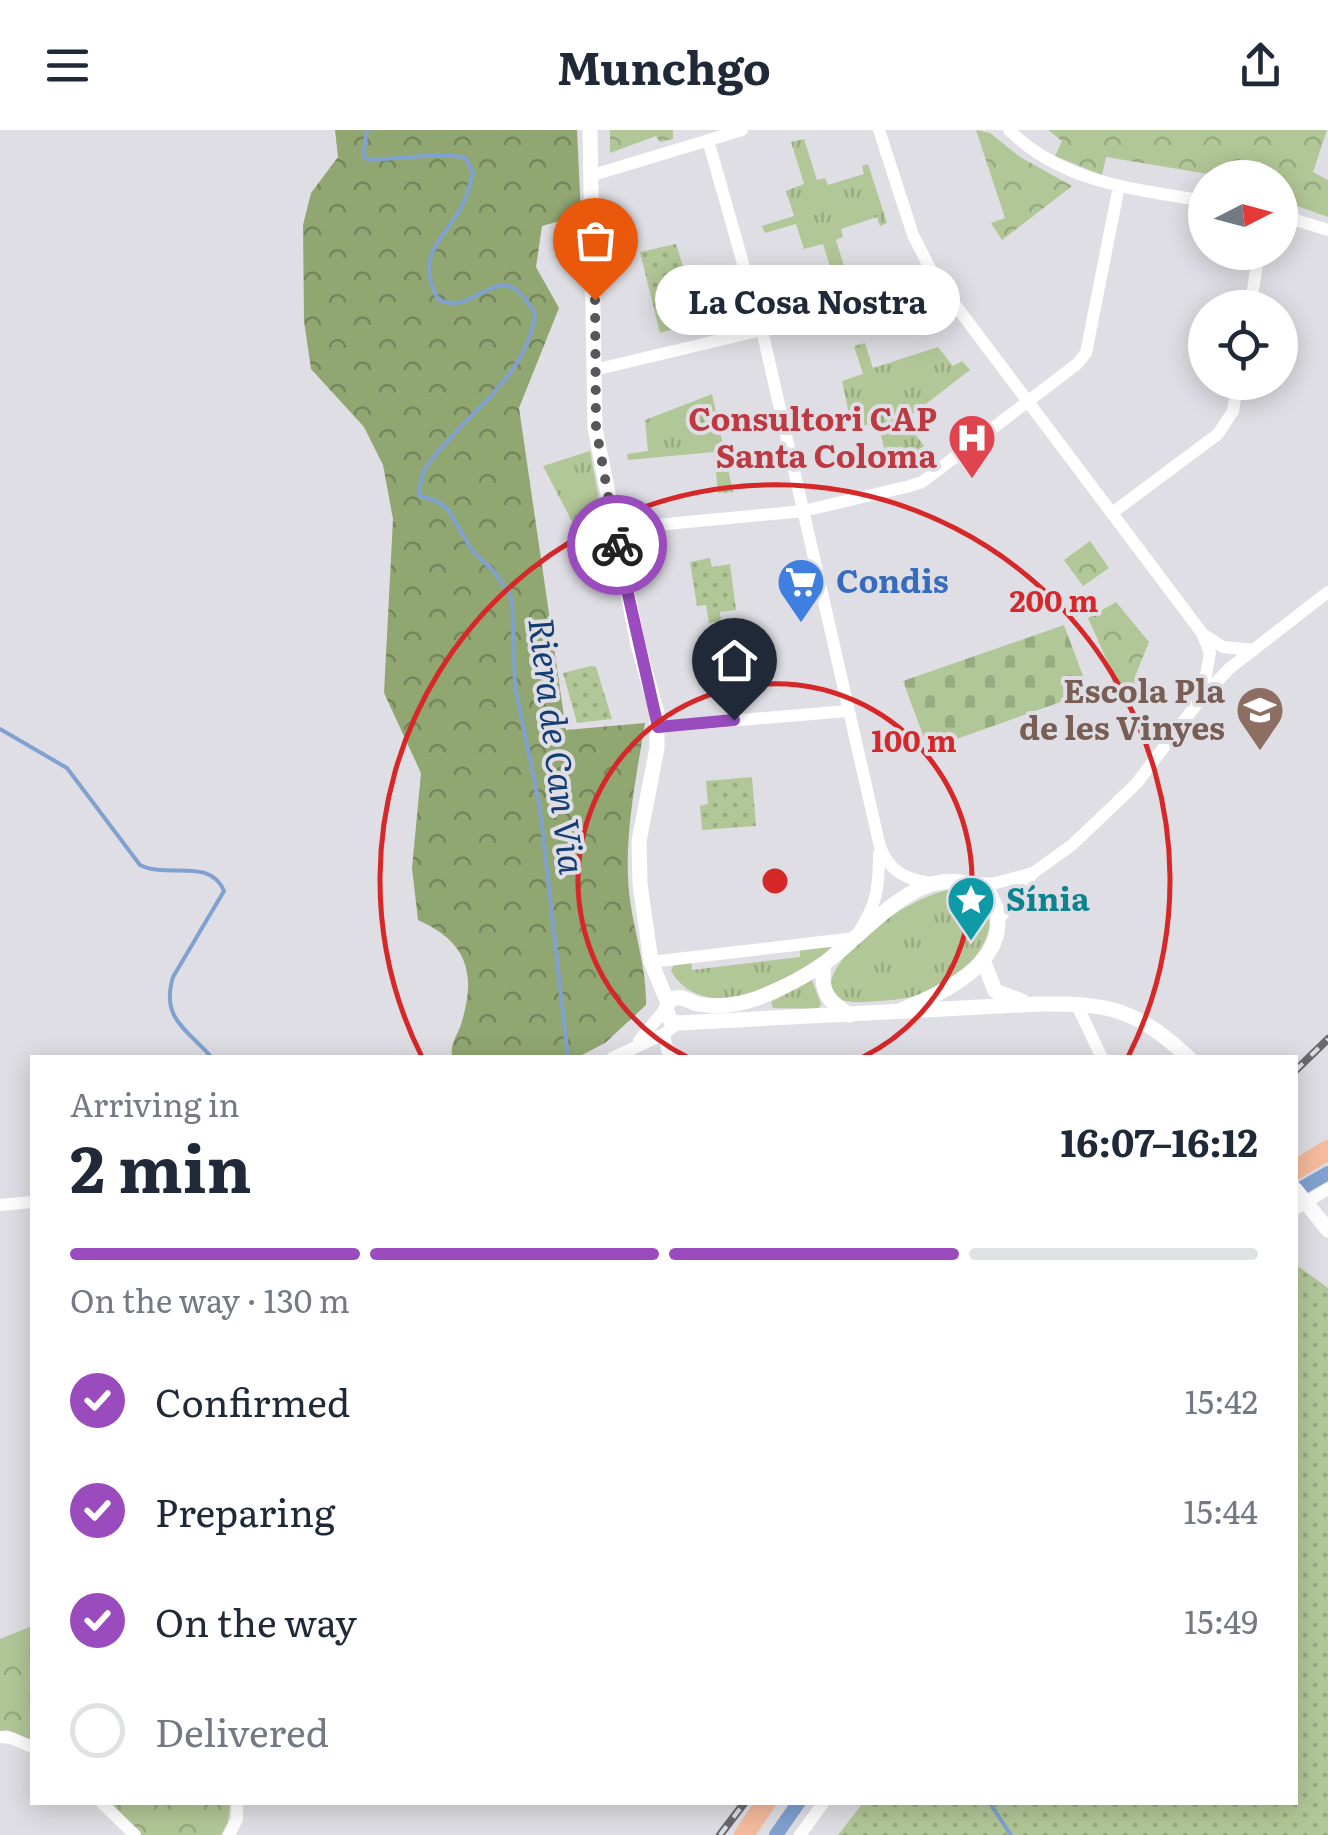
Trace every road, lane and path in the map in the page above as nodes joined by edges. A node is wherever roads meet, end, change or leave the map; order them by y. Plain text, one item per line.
1 (590, 130) edge
2 (742, 130) edge
3 (879, 130) edge
4 (1010, 130) edge
5 (708, 140) junction
6 (593, 176) junction
7 (1119, 186) junction
8 (1188, 198) edge
9 (1298, 221) edge
10 (1328, 230) edge
11 (935, 278) junction
12 (762, 330) junction
13 (594, 370) junction
14 (1235, 400) edge
15 (1027, 401) junction
16 (803, 510) junction
17 (1112, 513) junction
18 (614, 529) junction
19 (1328, 592) edge
20 (1202, 634) junction
21 (1254, 650) junction
22 (1202, 697) junction
23 (847, 711) junction
24 (658, 727) junction
25 (880, 847) junction
26 (1032, 872) junction
27 (938, 884) junction
28 (966, 884) junction
29 (999, 920) junction
30 (855, 938) junction
31 (983, 960) junction
32 (651, 962) junction
33 (824, 964) junction
34 (688, 1002) junction
35 (1036, 1004) junction
36 (1076, 1004) junction
37 (667, 1006) junction
38 (899, 1011) junction
39 (850, 1014) junction
40 (681, 1022) junction
41 (664, 1034) junction
42 (633, 1047) junction
43 (618, 1055) edge
44 (668, 1055) edge
45 (1101, 1055) edge
46 (1186, 1055) edge
47 (1328, 1150) edge
48 (1298, 1168) edge
49 (1328, 1189) edge
50 (1298, 1193) edge
51 (30, 1202) edge
52 (0, 1205) edge
53 (1298, 1207) edge
54 (1326, 1228) edge
55 (0, 1738) edge
56 (30, 1746) edge
57 (103, 1805) edge
58 (237, 1805) edge
59 (764, 1805) edge
60 (822, 1805) edge
61 (134, 1835) edge
62 (229, 1835) edge
63 (744, 1835) edge
64 (800, 1835) edge

1 - 6 street
2 - 5 street
3 - 11 street
4 - 7 street
5 - 6 street
5 - 12 street
6 - 13 street
7 - 8 street
7 - 15 street
9 - 10 street
11 - 12 street
11 - 15 street
12 - 13 street
12 - 16 street
13 - 18 street
14 - 17 street
15 - 16 street
15 - 17 street
16 - 18 street
16 - 23 street
17 - 20 street
18 - 24 street
19 - 21 street
20 - 21 street
20 - 22 street
21 - 22 street
22 - 26 street
23 - 24 street
23 - 25 street
24 - 32 street
25 - 27 street
25 - 30 street
26 - 28 street
26 - 29 street
27 - 28 street
27 - 30 street
28 - 29 street
29 - 31 street
30 - 32 street
30 - 33 street
31 - 35 street
31 - 38 street
32 - 37 street
33 - 34 street
33 - 39 street
34 - 37 street
34 - 40 street
35 - 36 street
35 - 38 street
36 - 45 street
36 - 46 street
37 - 40 street
37 - 42 street
38 - 39 street
39 - 40 street
40 - 41 street
41 - 42 street
41 - 44 street
42 - 43 street
47 - 48 main road
49 - 53 street
50 - 54 street
51 - 52 street
55 - 56 street
57 - 61 street
58 - 62 street
59 - 63 main road
60 - 64 street

